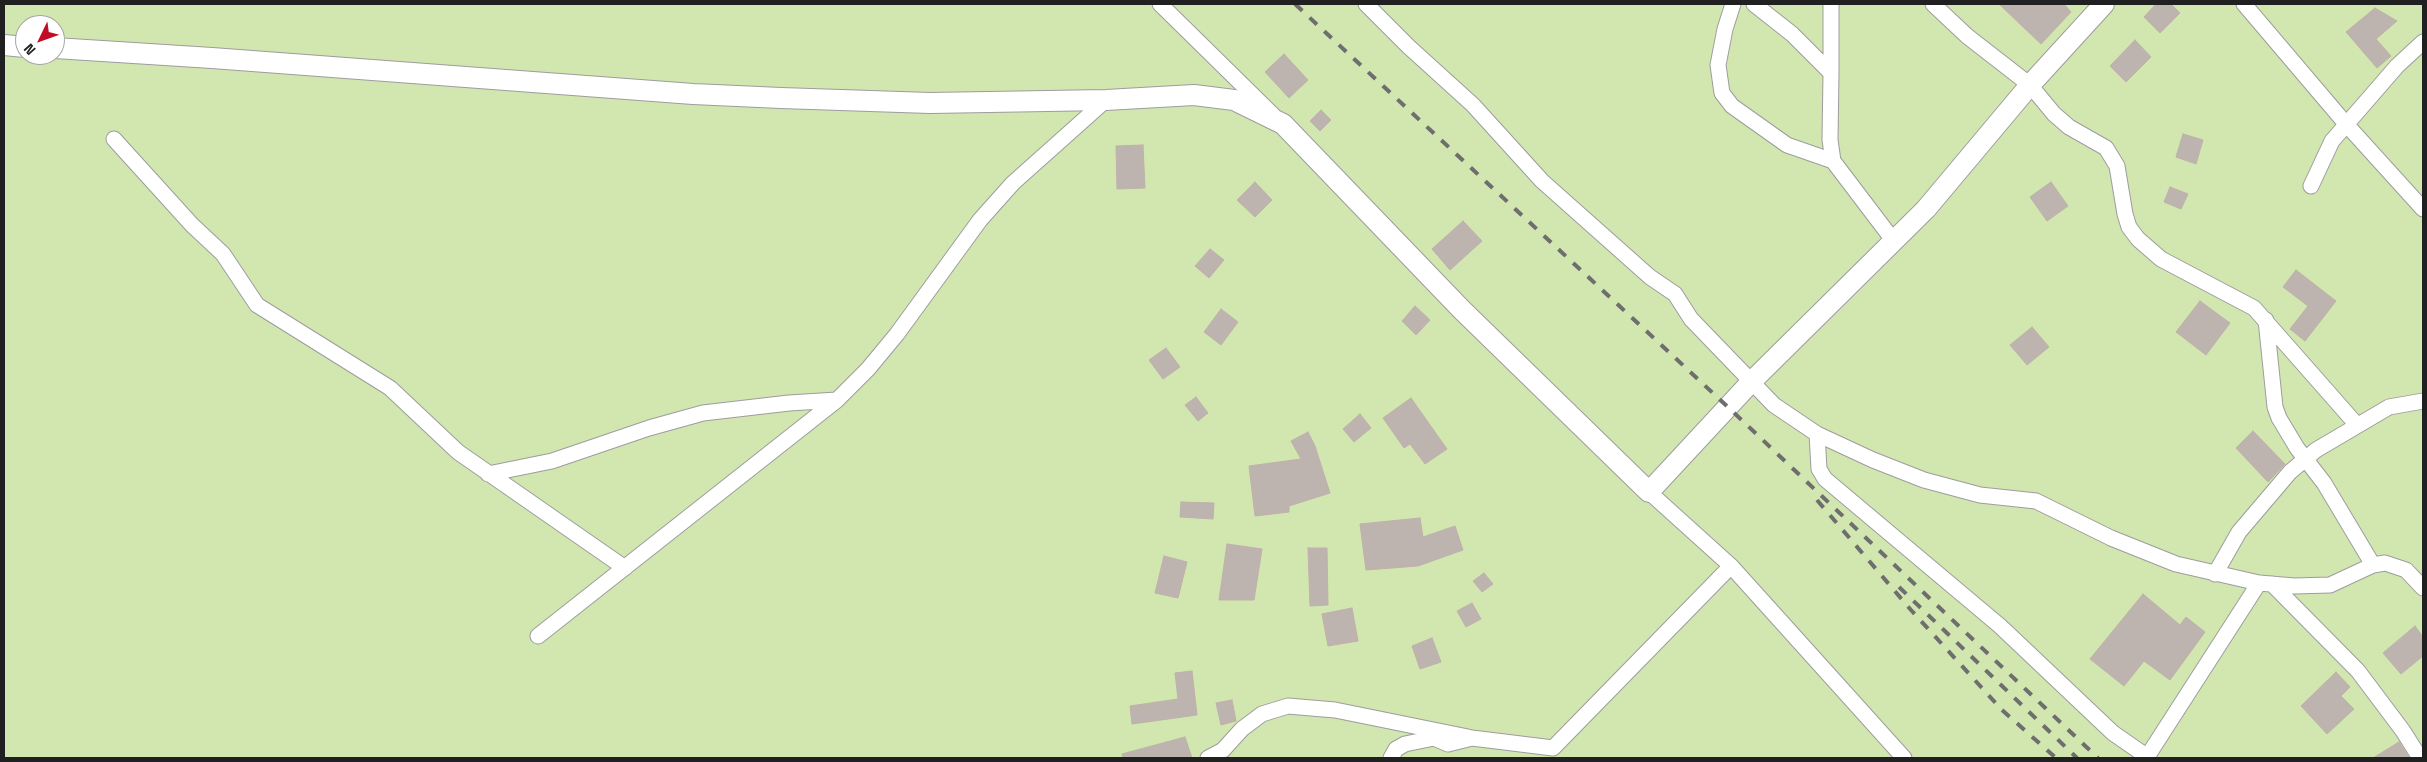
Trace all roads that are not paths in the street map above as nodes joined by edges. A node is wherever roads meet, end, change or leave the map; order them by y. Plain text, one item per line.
1 (1160, 4) edge
2 (1366, 4) edge
3 (1733, 4) edge
4 (1754, 4) edge
5 (1831, 4) edge
6 (1934, 4) edge
7 (2104, 4) edge
8 (2244, 4) edge
9 (2423, 42) edge
10 (65, 49) edge
11 (1831, 73) junction
12 (2030, 85) junction
13 (1106, 100) junction
14 (1283, 124) junction
15 (2346, 124) junction
16 (114, 139) dead end
17 (1833, 161) junction
18 (2311, 186) dead end
19 (2423, 209) edge
20 (1893, 240) junction
21 (2266, 320) junction
22 (1752, 381) junction
23 (837, 400) junction
24 (2423, 400) edge
25 (2357, 425) junction
26 (1817, 434) junction
27 (2305, 459) junction
28 (488, 474) junction
29 (1650, 492) junction
30 (2373, 565) junction
31 (1731, 566) junction
32 (625, 568) junction
33 (2215, 574) junction
34 (2265, 583) junction
35 (2423, 588) edge
36 (538, 636) dead end
37 (1472, 738) junction
38 (1550, 753) edge
39 (1208, 758) edge
40 (1391, 758) edge
41 (1904, 758) edge
42 (2148, 758) edge
43 (2420, 758) edge

1 - 14 street
2 - 22 street
3 - 17 street
4 - 11 street
5 - 11 street
6 - 12 street
7 - 12 street
8 - 15 street
9 - 15 street
10 - 13 street
11 - 17 street
12 - 20 street
12 - 21 street
13 - 14 street
13 - 23 street
14 - 29 street
15 - 18 street
15 - 19 street
16 - 28 street
17 - 20 street
20 - 22 street
21 - 25 street
21 - 27 street
22 - 26 street
22 - 29 street
23 - 28 street
23 - 32 street
24 - 25 street
25 - 27 street
26 - 33 street
26 - 42 street
27 - 30 street
27 - 33 street
28 - 32 street
29 - 31 street
30 - 34 street
30 - 35 street
31 - 38 street
31 - 41 street
32 - 36 street
33 - 34 street
34 - 42 street
34 - 43 street
37 - 38 street
37 - 39 street
37 - 40 street

